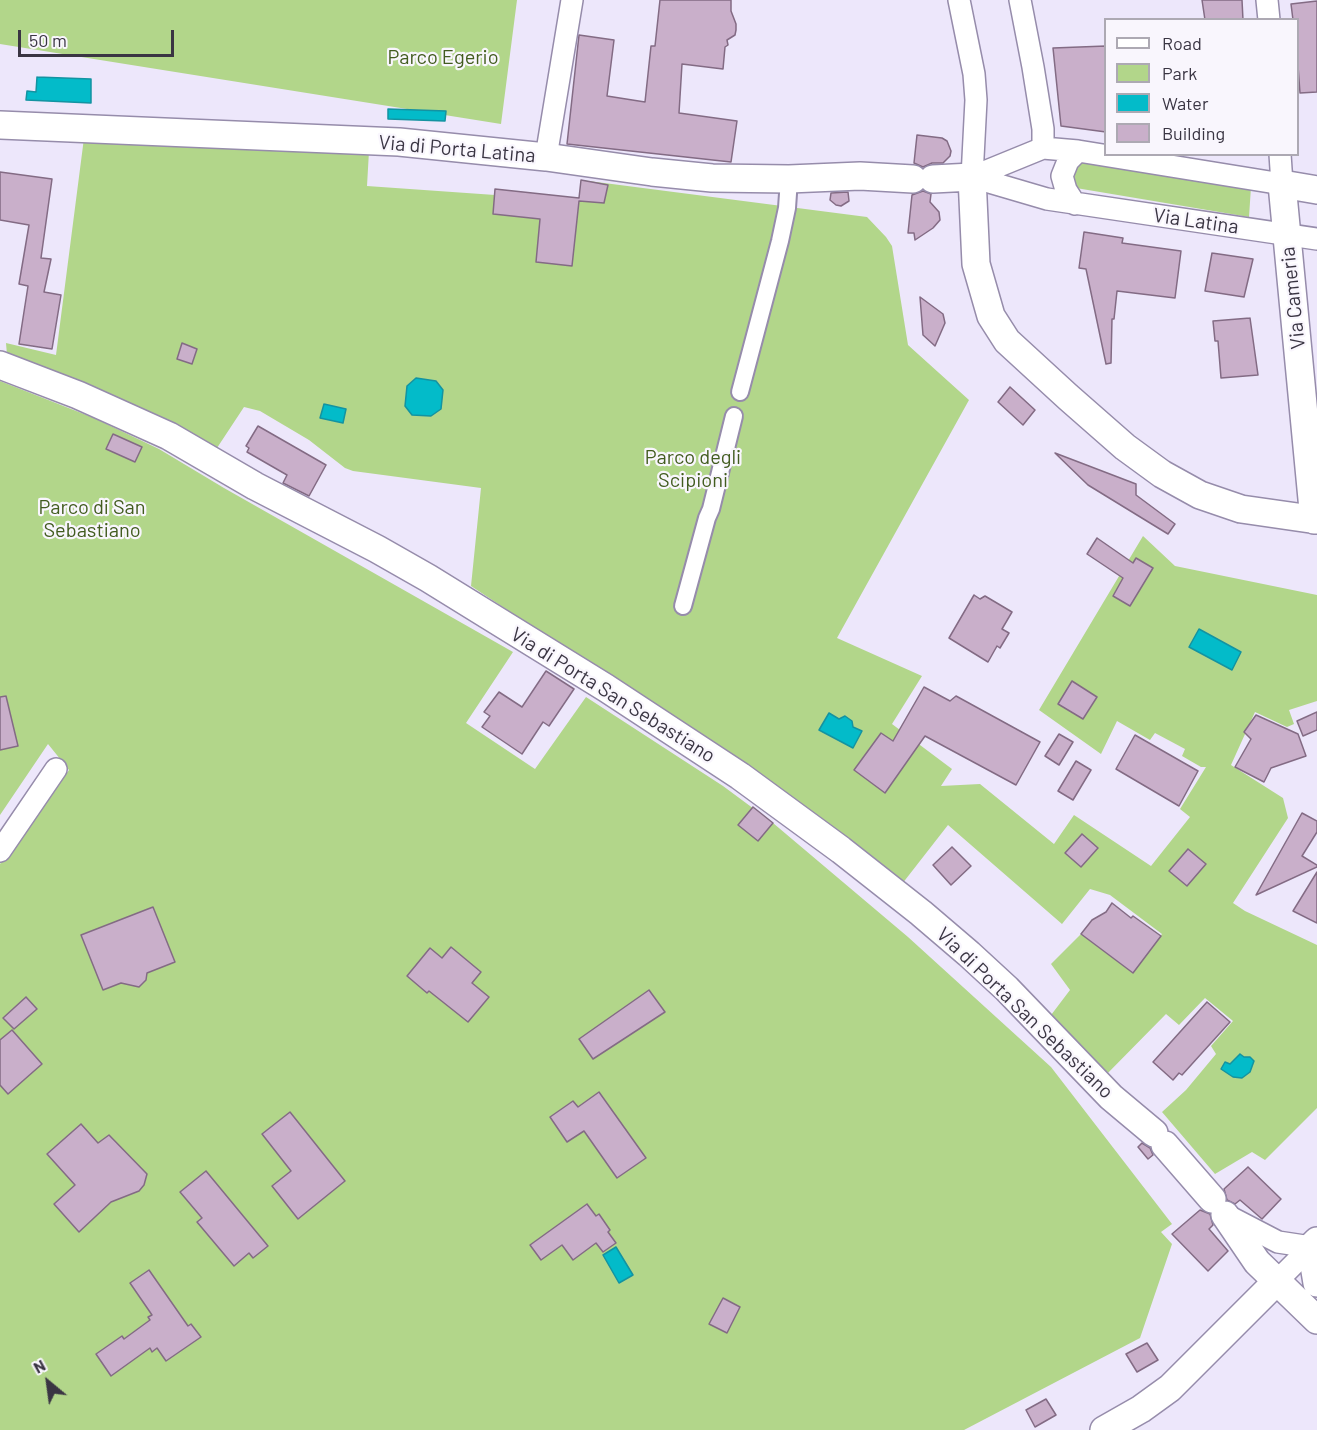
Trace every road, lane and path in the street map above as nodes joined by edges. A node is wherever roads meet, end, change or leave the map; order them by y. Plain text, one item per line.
1 (572, 0) edge
2 (959, 0) edge
3 (1020, 0) edge
4 (1267, 0) edge
5 (1269, 18) edge
6 (0, 125) edge
7 (1043, 148) junction
8 (1078, 151) junction
9 (1104, 155) edge
10 (1109, 156) edge
11 (1280, 156) edge
12 (546, 157) junction
13 (972, 177) junction
14 (789, 179) junction
15 (1282, 184) junction
16 (1317, 190) edge
17 (1075, 204) junction
18 (1287, 235) junction
19 (1317, 239) edge
20 (0, 364) edge
21 (740, 392) dead end
22 (734, 416) dead end
23 (1316, 520) edge
24 (683, 606) dead end
25 (56, 769) dead end
26 (0, 851) edge
27 (1218, 1207) junction
28 (1314, 1244) edge
29 (1276, 1282) junction
30 (1317, 1283) edge
31 (1317, 1320) edge
32 (1104, 1430) edge

1 - 12 street
2 - 13 street
3 - 7 street
4 - 5 street
6 - 12 street, Via di Porta Latina
7 - 8 street
7 - 13 street
8 - 9 street
8 - 17 street
10 - 15 street
11 - 15 street
12 - 14 street, Via di Porta Latina
13 - 14 street, Via di Porta Latina
13 - 17 street, Via Latina
13 - 23 street
14 - 21 street
15 - 16 street
15 - 18 street, Via Cameria
17 - 18 street, Via Latina
18 - 19 street, Via Latina
18 - 23 street, Via Cameria
20 - 27 street, Via di Porta San Sebastiano
22 - 24 street
25 - 26 street
27 - 28 street, Via di Porta San Sebastiano
27 - 29 street, Via di Porta San Sebastiano
28 - 29 street
28 - 30 street
29 - 31 street, Via di Porta San Sebastiano
29 - 32 street

